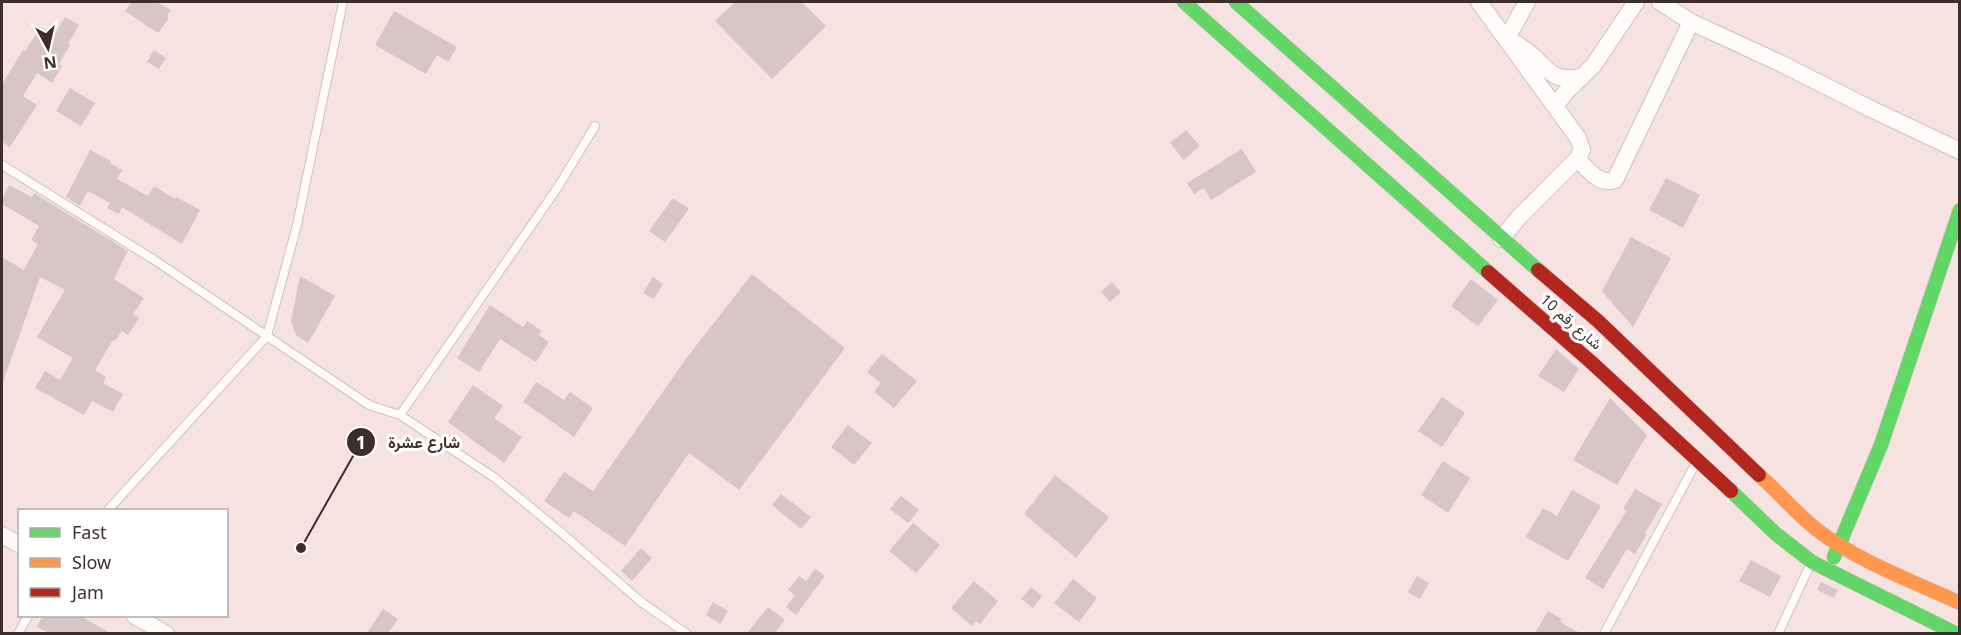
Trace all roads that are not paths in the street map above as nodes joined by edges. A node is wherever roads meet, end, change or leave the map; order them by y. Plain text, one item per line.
1 (343, 2) edge
2 (1184, 2) edge
3 (1236, 2) edge
4 (1479, 2) edge
5 (1527, 2) edge
6 (1636, 2) edge
7 (1660, 2) edge
8 (1691, 22) junction
9 (1507, 38) junction
10 (1582, 77) junction
11 (1555, 106) junction
12 (595, 126) dead end
13 (1959, 151) edge
14 (1577, 159) junction
15 (2, 165) edge
16 (1959, 210) edge
17 (1501, 239) junction
18 (267, 336) junction
19 (400, 415) junction
20 (1698, 459) junction
21 (109, 509) edge
22 (2, 535) edge
23 (18, 544) edge
24 (1839, 546) junction
25 (1812, 562) junction
26 (1828, 569) junction
27 (1959, 603) edge
28 (27, 617) edge
29 (138, 617) edge
30 (18, 633) edge
31 (166, 633) edge
32 (687, 633) edge
33 (1604, 633) edge
34 (1778, 633) edge
35 (1957, 633) edge

1 - 18 lane
2 - 20 main road, شارع رقم 10
3 - 17 main road, شارع رقم 10
4 - 9 street
5 - 9 street
6 - 10 street
7 - 8 street
8 - 13 street
8 - 14 street
9 - 10 street
9 - 11 street
10 - 11 street
11 - 14 street
12 - 19 lane
14 - 17 street
15 - 18 lane
16 - 24 main road
17 - 24 main road, شارع رقم 10
18 - 19 lane
18 - 21 lane
19 - 32 lane
20 - 25 main road, شارع رقم 10
20 - 33 lane
22 - 23 street
24 - 26 main road
24 - 27 main road, شارع رقم 10
25 - 26 main road, شارع رقم 10
25 - 34 lane
26 - 35 main road, شارع رقم 10
28 - 30 lane
29 - 31 street

